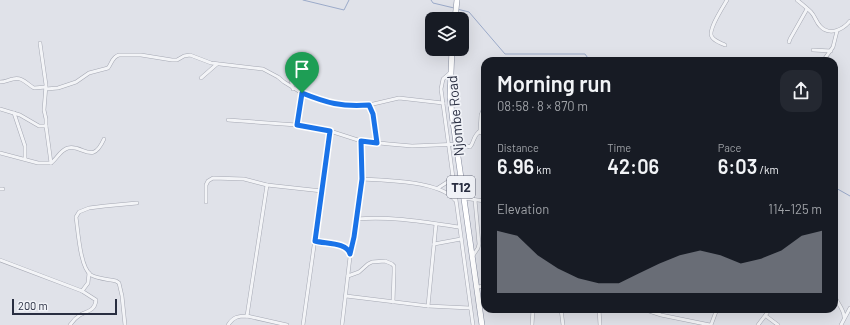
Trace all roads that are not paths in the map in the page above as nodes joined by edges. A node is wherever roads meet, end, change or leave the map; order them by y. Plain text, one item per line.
1 (457, 0) edge
2 (727, 0) edge
3 (797, 0) edge
4 (808, 9) junction
5 (456, 12) edge
6 (850, 21) edge
7 (837, 31) junction
8 (789, 42) dead end
9 (40, 43) dead end
10 (725, 45) dead end
11 (814, 50) dead end
12 (831, 51) junction
13 (452, 56) edge
14 (826, 57) edge
15 (217, 64) junction
16 (288, 66) dead end
17 (451, 73) junction
18 (202, 78) dead end
19 (0, 82) edge
20 (46, 88) junction
21 (293, 88) junction
22 (302, 93) junction
23 (443, 103) junction
24 (369, 105) junction
25 (0, 109) edge
26 (14, 113) junction
27 (228, 120) dead end
28 (297, 125) junction
29 (46, 126) junction
30 (481, 129) edge
31 (330, 131) junction
32 (479, 132) joint
33 (104, 139) dead end
34 (361, 141) junction
35 (377, 143) junction
36 (456, 144) junction
37 (448, 145) junction
38 (0, 153) edge
39 (25, 159) junction
40 (51, 163) junction
41 (362, 179) junction
42 (452, 179) junction
43 (267, 185) junction
44 (438, 188) junction
45 (322, 191) junction
46 (463, 198) junction
47 (475, 200) junction
48 (455, 201) junction
49 (481, 201) edge
50 (206, 202) dead end
51 (137, 203) dead end
52 (356, 220) junction
53 (436, 224) junction
54 (459, 228) junction
55 (461, 239) junction
56 (315, 241) junction
57 (434, 244) junction
58 (350, 254) junction
59 (472, 257) junction
60 (0, 260) edge
61 (88, 272) junction
62 (348, 276) junction
63 (481, 287) edge
64 (477, 288) junction
65 (82, 291) junction
66 (346, 296) junction
67 (393, 302) junction
68 (838, 304) edge
69 (428, 306) junction
70 (470, 308) junction
71 (850, 308) edge
72 (533, 313) edge
73 (562, 313) edge
74 (599, 313) edge
75 (655, 313) edge
76 (716, 313) edge
77 (768, 313) edge
78 (247, 316) junction
79 (766, 316) junction
80 (844, 317) junction
81 (272, 324) edge
82 (70, 325) edge
83 (125, 325) edge
84 (228, 325) edge
85 (287, 325) edge
86 (303, 325) edge
87 (342, 325) edge
88 (473, 325) edge
89 (482, 325) edge
90 (532, 325) edge
91 (563, 325) edge
92 (600, 325) edge
93 (711, 325) edge
94 (758, 325) edge
95 (778, 325) edge
96 (841, 325) edge

1 - 5 highway
2 - 10 street
3 - 4 street
4 - 7 street
4 - 8 street
6 - 7 street
7 - 12 street
9 - 20 street
11 - 12 street
12 - 14 street
13 - 17 highway, Njombe Road / T12
15 - 18 street
15 - 20 street
15 - 21 street
16 - 21 street
17 - 23 street
17 - 36 highway, Njombe Road / T12
19 - 20 street
20 - 29 street
21 - 22 street
22 - 24 street
22 - 28 street
23 - 24 street
23 - 37 street
24 - 35 street
25 - 26 street
26 - 29 street
26 - 39 street
27 - 28 street
28 - 31 street
29 - 40 street
30 - 32 street
31 - 34 street
31 - 45 street
32 - 36 street
33 - 40 street
34 - 35 street
34 - 41 street
35 - 37 street
36 - 37 street
36 - 46 highway, Njombe Road / T12
37 - 42 street
38 - 39 street
39 - 40 street
41 - 44 street
41 - 52 street
42 - 44 street
42 - 48 street
43 - 45 street
43 - 50 street
43 - 78 street
44 - 48 street
45 - 56 street
46 - 47 street
46 - 59 highway, Njombe Road / T12
47 - 49 street
47 - 59 street
48 - 54 street
51 - 61 street
52 - 53 street
52 - 58 street
53 - 54 street
53 - 57 street
54 - 55 street
55 - 57 street
55 - 70 street
56 - 58 street
56 - 86 street
57 - 69 street
58 - 62 street
59 - 64 highway, Njombe Road / T12
60 - 65 street
61 - 65 street
61 - 83 street
62 - 66 street
62 - 67 street
63 - 64 street
64 - 89 highway, Njombe Road / T12
65 - 82 street
66 - 67 street
66 - 87 street
67 - 69 street
68 - 80 street
69 - 70 street
70 - 88 street
71 - 80 street
72 - 90 street
73 - 91 street
74 - 92 street
75 - 93 street
76 - 93 street
77 - 79 street
78 - 81 street
78 - 84 street
79 - 94 street
79 - 95 street
80 - 96 street
81 - 85 street

